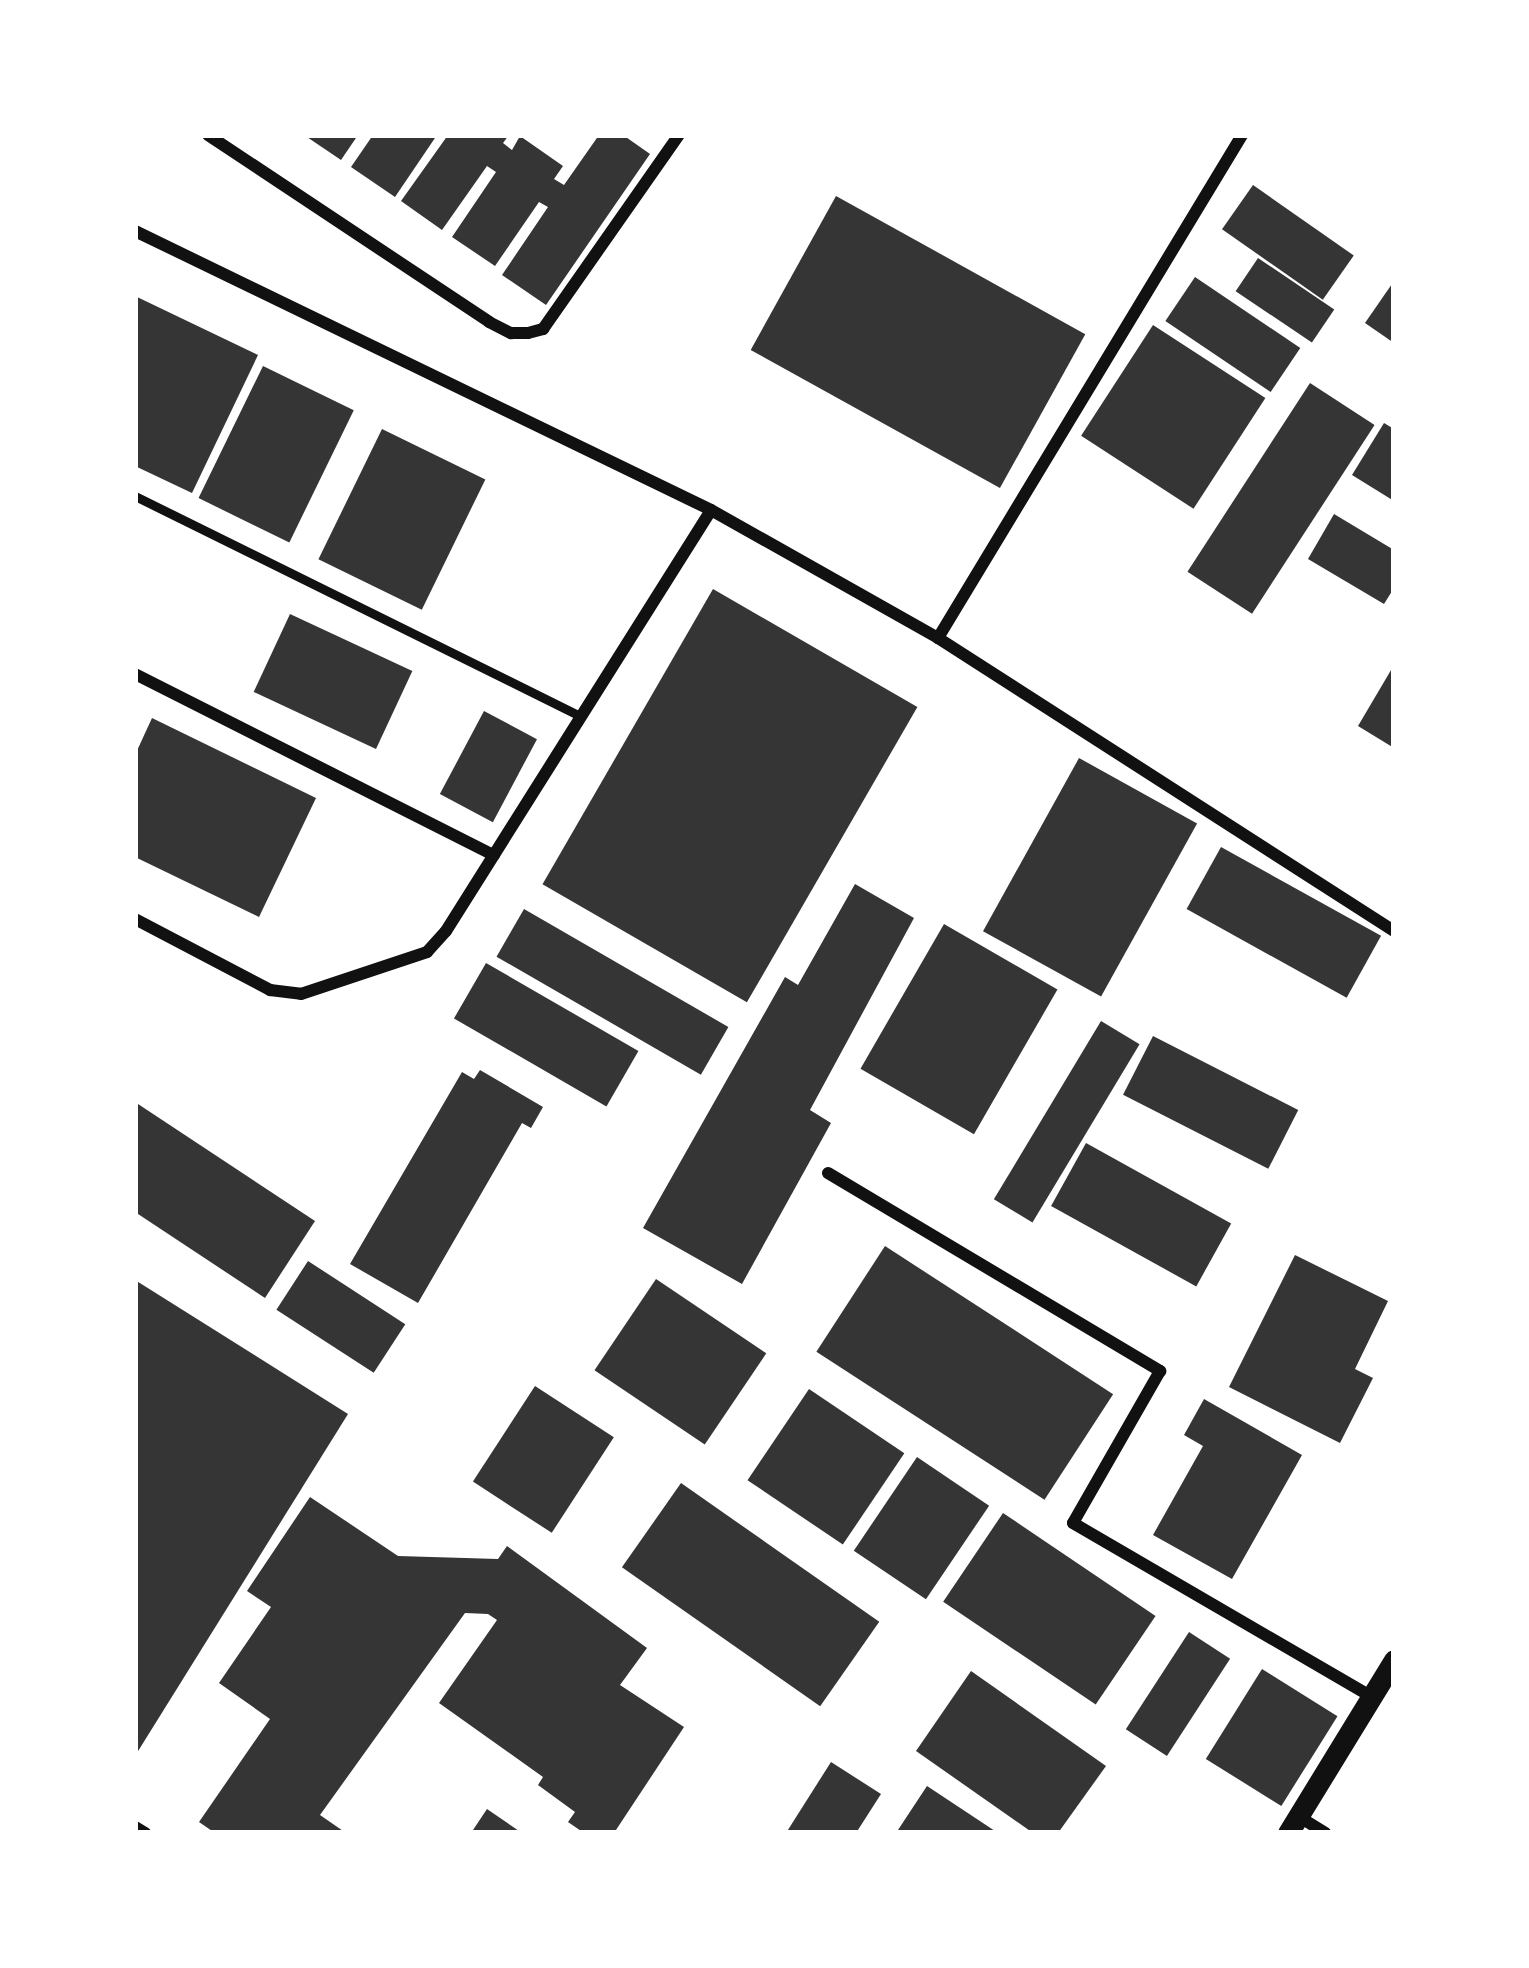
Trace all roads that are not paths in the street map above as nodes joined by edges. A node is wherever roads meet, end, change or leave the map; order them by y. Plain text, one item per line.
1 (208, 135) edge
2 (679, 135) edge
3 (1242, 135) edge
4 (135, 231) edge
5 (135, 496) edge
6 (711, 510) junction
7 (938, 638) junction
8 (135, 674) edge
9 (581, 716) junction
10 (494, 855) junction
11 (135, 919) edge
12 (1394, 931) edge
13 (827, 1173) dead end
14 (1394, 1660) edge
15 (1372, 1696) junction
16 (1293, 1824) edge
17 (135, 1827) edge
18 (145, 1833) edge
19 (1325, 1833) edge

1 - 2 street
3 - 7 street
4 - 6 street
5 - 9 lane
6 - 7 street
6 - 9 street
7 - 12 street
8 - 10 street
9 - 10 street
10 - 11 street
13 - 15 street
14 - 15 street
15 - 16 street
16 - 19 street
17 - 18 street

